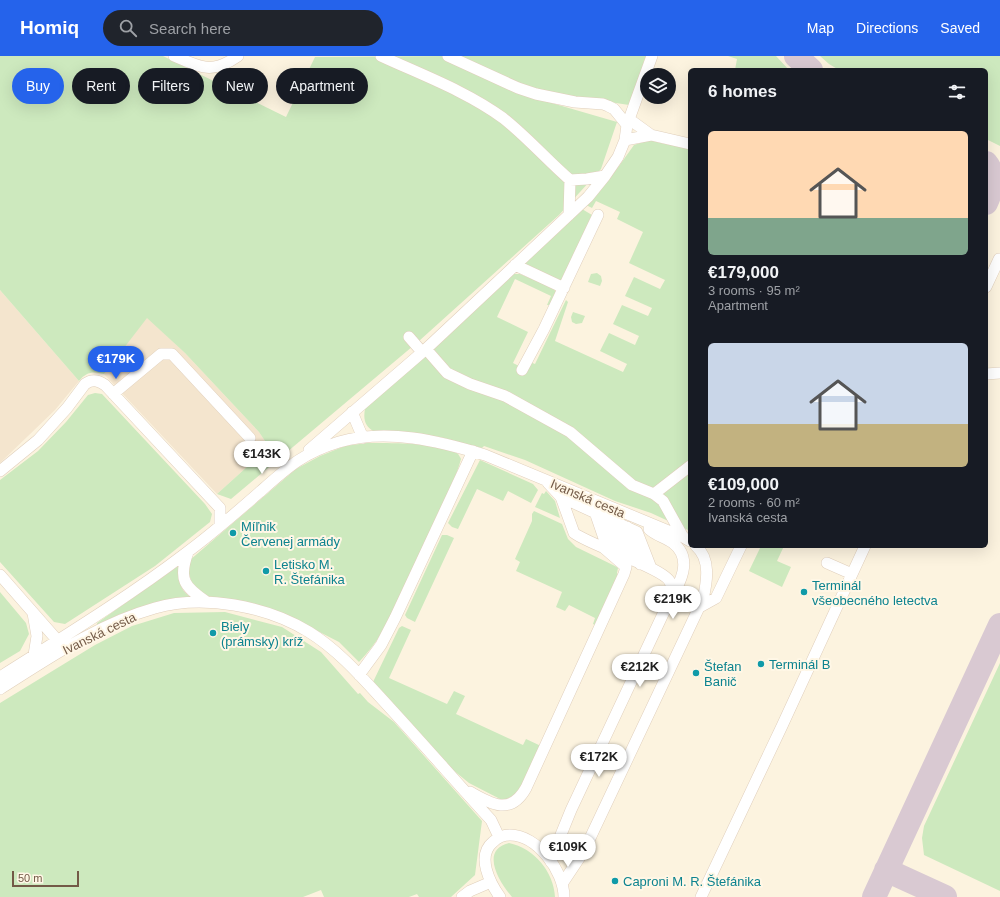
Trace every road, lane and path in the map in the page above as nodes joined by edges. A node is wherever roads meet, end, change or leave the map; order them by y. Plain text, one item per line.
1 (174, 56) edge
2 (238, 56) edge
3 (381, 56) edge
4 (448, 56) edge
5 (652, 56) edge
6 (628, 122) junction
7 (652, 135) junction
8 (625, 140) junction
9 (688, 144) edge
10 (605, 176) junction
11 (570, 180) junction
12 (569, 215) junction
13 (598, 215) dead end
14 (1000, 256) edge
15 (516, 266) junction
16 (988, 283) edge
17 (564, 288) junction
18 (409, 337) dead end
19 (424, 350) junction
20 (522, 370) dead end
21 (1000, 373) edge
22 (988, 374) edge
23 (113, 394) junction
24 (352, 412) junction
25 (250, 438) dead end
26 (363, 438) junction
27 (473, 451) junction
28 (296, 461) junction
29 (688, 468) edge
30 (0, 471) edge
31 (544, 480) junction
32 (654, 494) junction
33 (561, 497) junction
34 (242, 507) junction
35 (220, 508) junction
36 (595, 512) junction
37 (605, 517) junction
38 (639, 519) junction
39 (616, 522) junction
40 (220, 526) junction
41 (687, 539) edge
42 (697, 548) edge
43 (740, 548) edge
44 (864, 548) edge
45 (188, 552) junction
46 (615, 553) junction
47 (827, 563) dead end
48 (645, 566) junction
49 (852, 574) junction
50 (0, 576) edge
51 (672, 598) junction
52 (206, 602) junction
53 (698, 609) junction
54 (33, 613) junction
55 (58, 641) junction
56 (34, 655) junction
57 (55, 655) junction
58 (359, 675) junction
59 (0, 677) edge
60 (0, 689) edge
61 (460, 785) junction
62 (499, 837) junction
63 (551, 862) junction
64 (491, 882) junction
65 (562, 884) junction
66 (462, 897) edge
67 (500, 897) edge
68 (564, 897) edge
69 (701, 897) edge

1 - 2 street
3 - 11 street
4 - 6 street
5 - 6 street
6 - 7 street
6 - 8 street
7 - 8 street
7 - 9 street
8 - 10 street
10 - 11 street
10 - 12 street
11 - 12 street
12 - 15 street
13 - 17 street
14 - 16 street
15 - 17 street
15 - 19 street
17 - 20 street
18 - 19 street
19 - 24 street
19 - 32 street
21 - 22 street
23 - 25 street
23 - 30 street
23 - 35 street
24 - 26 street
24 - 28 street
26 - 27 street, Ivanská cesta
26 - 28 street, Ivanská cesta
27 - 31 street, Ivanská cesta
27 - 58 street
28 - 34 street, Ivanská cesta
29 - 32 street
31 - 33 street
31 - 38 street, Ivanská cesta
32 - 41 street
33 - 36 street
33 - 46 street
34 - 35 street
34 - 40 street, Ivanská cesta
35 - 40 street
36 - 37 street
36 - 46 street
37 - 39 street
37 - 46 street
38 - 41 street
38 - 51 street, Ivanská cesta
39 - 46 street
39 - 48 street
40 - 45 street, Ivanská cesta
42 - 53 street
43 - 53 street
44 - 49 street
45 - 52 street
45 - 55 street, Ivanská cesta
46 - 48 street
46 - 61 street
47 - 49 street
48 - 51 street
49 - 69 street
50 - 54 street
51 - 63 street, Ivanská cesta
52 - 57 street, Ivanská cesta
52 - 58 street, Ivanská cesta
53 - 65 street
54 - 55 street
54 - 56 street
55 - 56 street, Ivanská cesta
55 - 57 street
56 - 59 street, Ivanská cesta
57 - 60 street, Ivanská cesta
58 - 61 street, Ivanská cesta
61 - 62 street, Ivanská cesta
62 - 63 street
62 - 64 street
63 - 65 street
64 - 66 street
64 - 67 street
65 - 68 street

